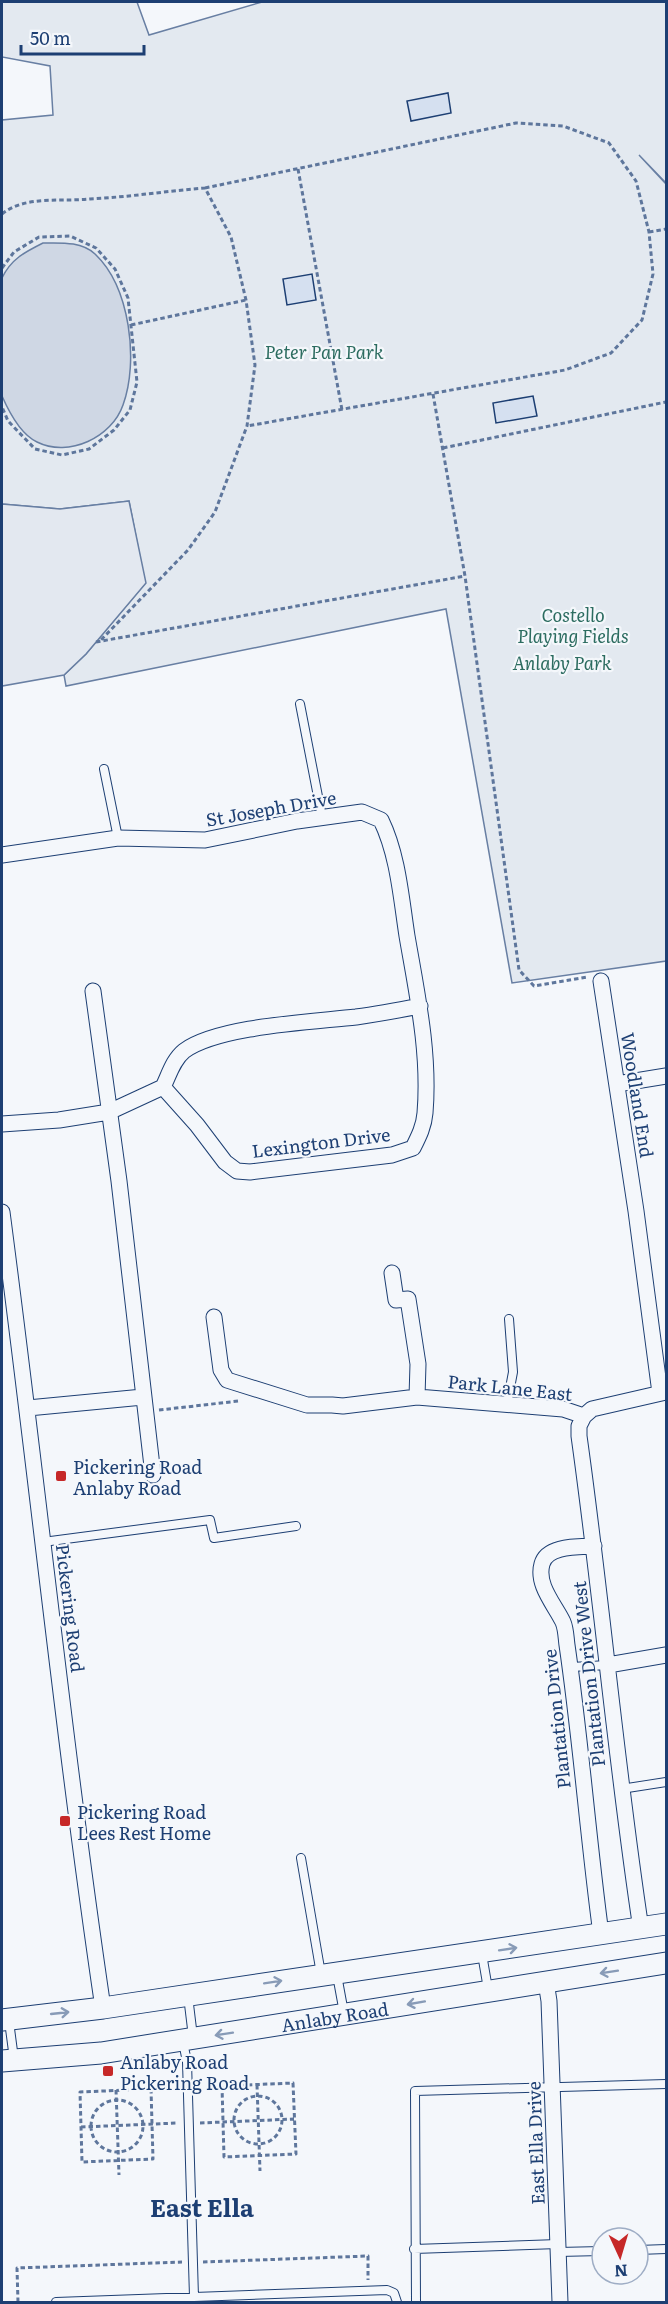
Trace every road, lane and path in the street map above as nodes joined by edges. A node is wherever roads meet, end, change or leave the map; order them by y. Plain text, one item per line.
1 (298, 169) junction
2 (205, 188) junction
3 (2, 214) edge
4 (666, 229) edge
5 (649, 232) junction
6 (2, 268) edge
7 (246, 300) junction
8 (131, 325) junction
9 (433, 394) junction
10 (666, 402) edge
11 (2, 407) edge
12 (342, 410) junction
13 (247, 426) junction
14 (443, 448) junction
15 (465, 576) junction
16 (300, 704) dead end
17 (104, 769) dead end
18 (322, 817) junction
19 (118, 838) junction
20 (2, 855) edge
21 (408, 945) joint
22 (601, 981) joint
23 (93, 991) dead end
24 (420, 1006) junction
25 (666, 1077) edge
26 (617, 1084) junction
27 (164, 1087) junction
28 (109, 1112) junction
29 (2, 1124) edge
30 (2, 1212) edge
31 (392, 1273) dead end
32 (214, 1317) dead end
33 (508, 1319) dead end
34 (263, 1392) junction
35 (663, 1393) edge
36 (143, 1397) junction
37 (417, 1397) junction
38 (507, 1404) junction
39 (28, 1408) junction
40 (584, 1416) junction
41 (153, 1475) dead end
42 (296, 1526) dead end
43 (43, 1542) junction
44 (594, 1546) junction
45 (666, 1655) edge
46 (608, 1665) junction
47 (571, 1667) junction
48 (666, 1782) edge
49 (621, 1788) junction
50 (301, 1858) dead end
51 (666, 1924) edge
52 (641, 1929) junction
53 (601, 1934) junction
54 (482, 1953) junction
55 (666, 1963) edge
56 (329, 1974) junction
57 (546, 1982) junction
58 (489, 1990) junction
59 (188, 1995) junction
60 (103, 2008) junction
61 (344, 2015) junction
62 (5, 2019) edge
63 (188, 2040) junction
64 (8, 2061) edge
65 (666, 2084) edge
66 (256, 2085) junction
67 (552, 2087) junction
68 (116, 2090) junction
69 (257, 2096) junction
70 (116, 2099) junction
71 (282, 2119) junction
72 (294, 2119) junction
73 (258, 2120) junction
74 (234, 2121) junction
75 (223, 2122) junction
76 (189, 2123) junction
77 (143, 2124) junction
78 (152, 2124) junction
79 (117, 2126) junction
80 (81, 2127) junction
81 (90, 2127) junction
82 (259, 2144) junction
83 (118, 2152) junction
84 (259, 2155) junction
85 (118, 2160) junction
86 (260, 2171) dead end
87 (119, 2175) dead end
88 (558, 2248) junction
89 (414, 2249) junction
90 (666, 2249) edge
91 (590, 2250) edge
92 (650, 2250) edge
93 (195, 2297) junction
94 (56, 2302) edge
95 (397, 2302) edge
96 (416, 2302) edge
97 (560, 2302) edge

1 - 2 path
1 - 5 path
1 - 12 path
2 - 3 path
2 - 7 path
4 - 5 path
5 - 9 path
6 - 8 path
7 - 8 path
7 - 13 path
8 - 11 path
9 - 12 path
9 - 14 path
10 - 14 path
12 - 13 path
13 - 15 path
14 - 15 path
15 - 22 path
16 - 18 lane
17 - 19 lane
18 - 19 street, St Joseph Drive
18 - 21 street, St Joseph Drive
19 - 20 street, St Joseph Drive
21 - 24 street, Lexington Drive
22 - 26 street, Woodland End
23 - 28 street
24 - 27 street
24 - 27 street, Lexington Drive
25 - 26 street
26 - 35 street, Woodland End
27 - 28 street
28 - 29 street
28 - 36 street
30 - 39 street, Pickering Road
31 - 37 street
32 - 34 street, Park Lane East
33 - 38 lane
34 - 36 path
34 - 37 street, Park Lane East
35 - 40 street, Park Lane East
36 - 39 street
36 - 41 street
37 - 38 street, Park Lane East
38 - 40 street, Park Lane East
39 - 43 street, Pickering Road
40 - 44 street, Plantation Drive West
42 - 43 lane
43 - 60 street, Pickering Road
44 - 46 street, Plantation Drive West
44 - 47 street, Plantation Drive
45 - 46 street
46 - 47 lane
46 - 49 street, Plantation Drive West
47 - 53 street, Plantation Drive
48 - 49 lane
49 - 52 street, Plantation Drive West
50 - 56 lane
51 - 52 main road
52 - 53 main road
54 -> 53 main road
54 - 56 main road
54 - 58 lane
55 -> 57 main road, Anlaby Road
59 -> 56 main road
56 - 61 lane
57 - 58 main road, Anlaby Road
57 - 67 street, East Ella Drive
58 -> 61 main road, Anlaby Road
59 - 60 main road
59 - 63 lane
62 -> 60 main road
61 -> 63 main road, Anlaby Road
62 - 64 lane
63 - 64 main road, Anlaby Road
63 - 76 lane
65 - 67 lane
66 - 69 path
66 - 72 path
66 - 75 path
67 - 88 street, East Ella Drive
67 - 89 lane
68 - 70 path
68 - 78 path
68 - 80 path
69 - 71 path
69 - 73 path
69 - 74 path
70 - 77 path
70 - 79 path
70 - 81 path
71 - 72 path
71 - 73 path
71 - 82 path
72 - 84 path
73 - 74 path
73 - 82 path
74 - 75 path
74 - 82 path
75 - 76 path
75 - 84 path
76 - 78 path
76 - 93 lane
77 - 78 path
77 - 79 path
77 - 83 path
78 - 85 path
79 - 81 path
79 - 83 path
80 - 81 path
80 - 85 path
81 - 83 path
82 - 84 path
83 - 85 path
84 - 86 path
85 - 87 path
88 - 89 lane
88 - 91 lane
88 - 97 street, East Ella Drive
89 - 96 lane
90 - 92 lane
93 - 94 lane
93 - 95 lane

